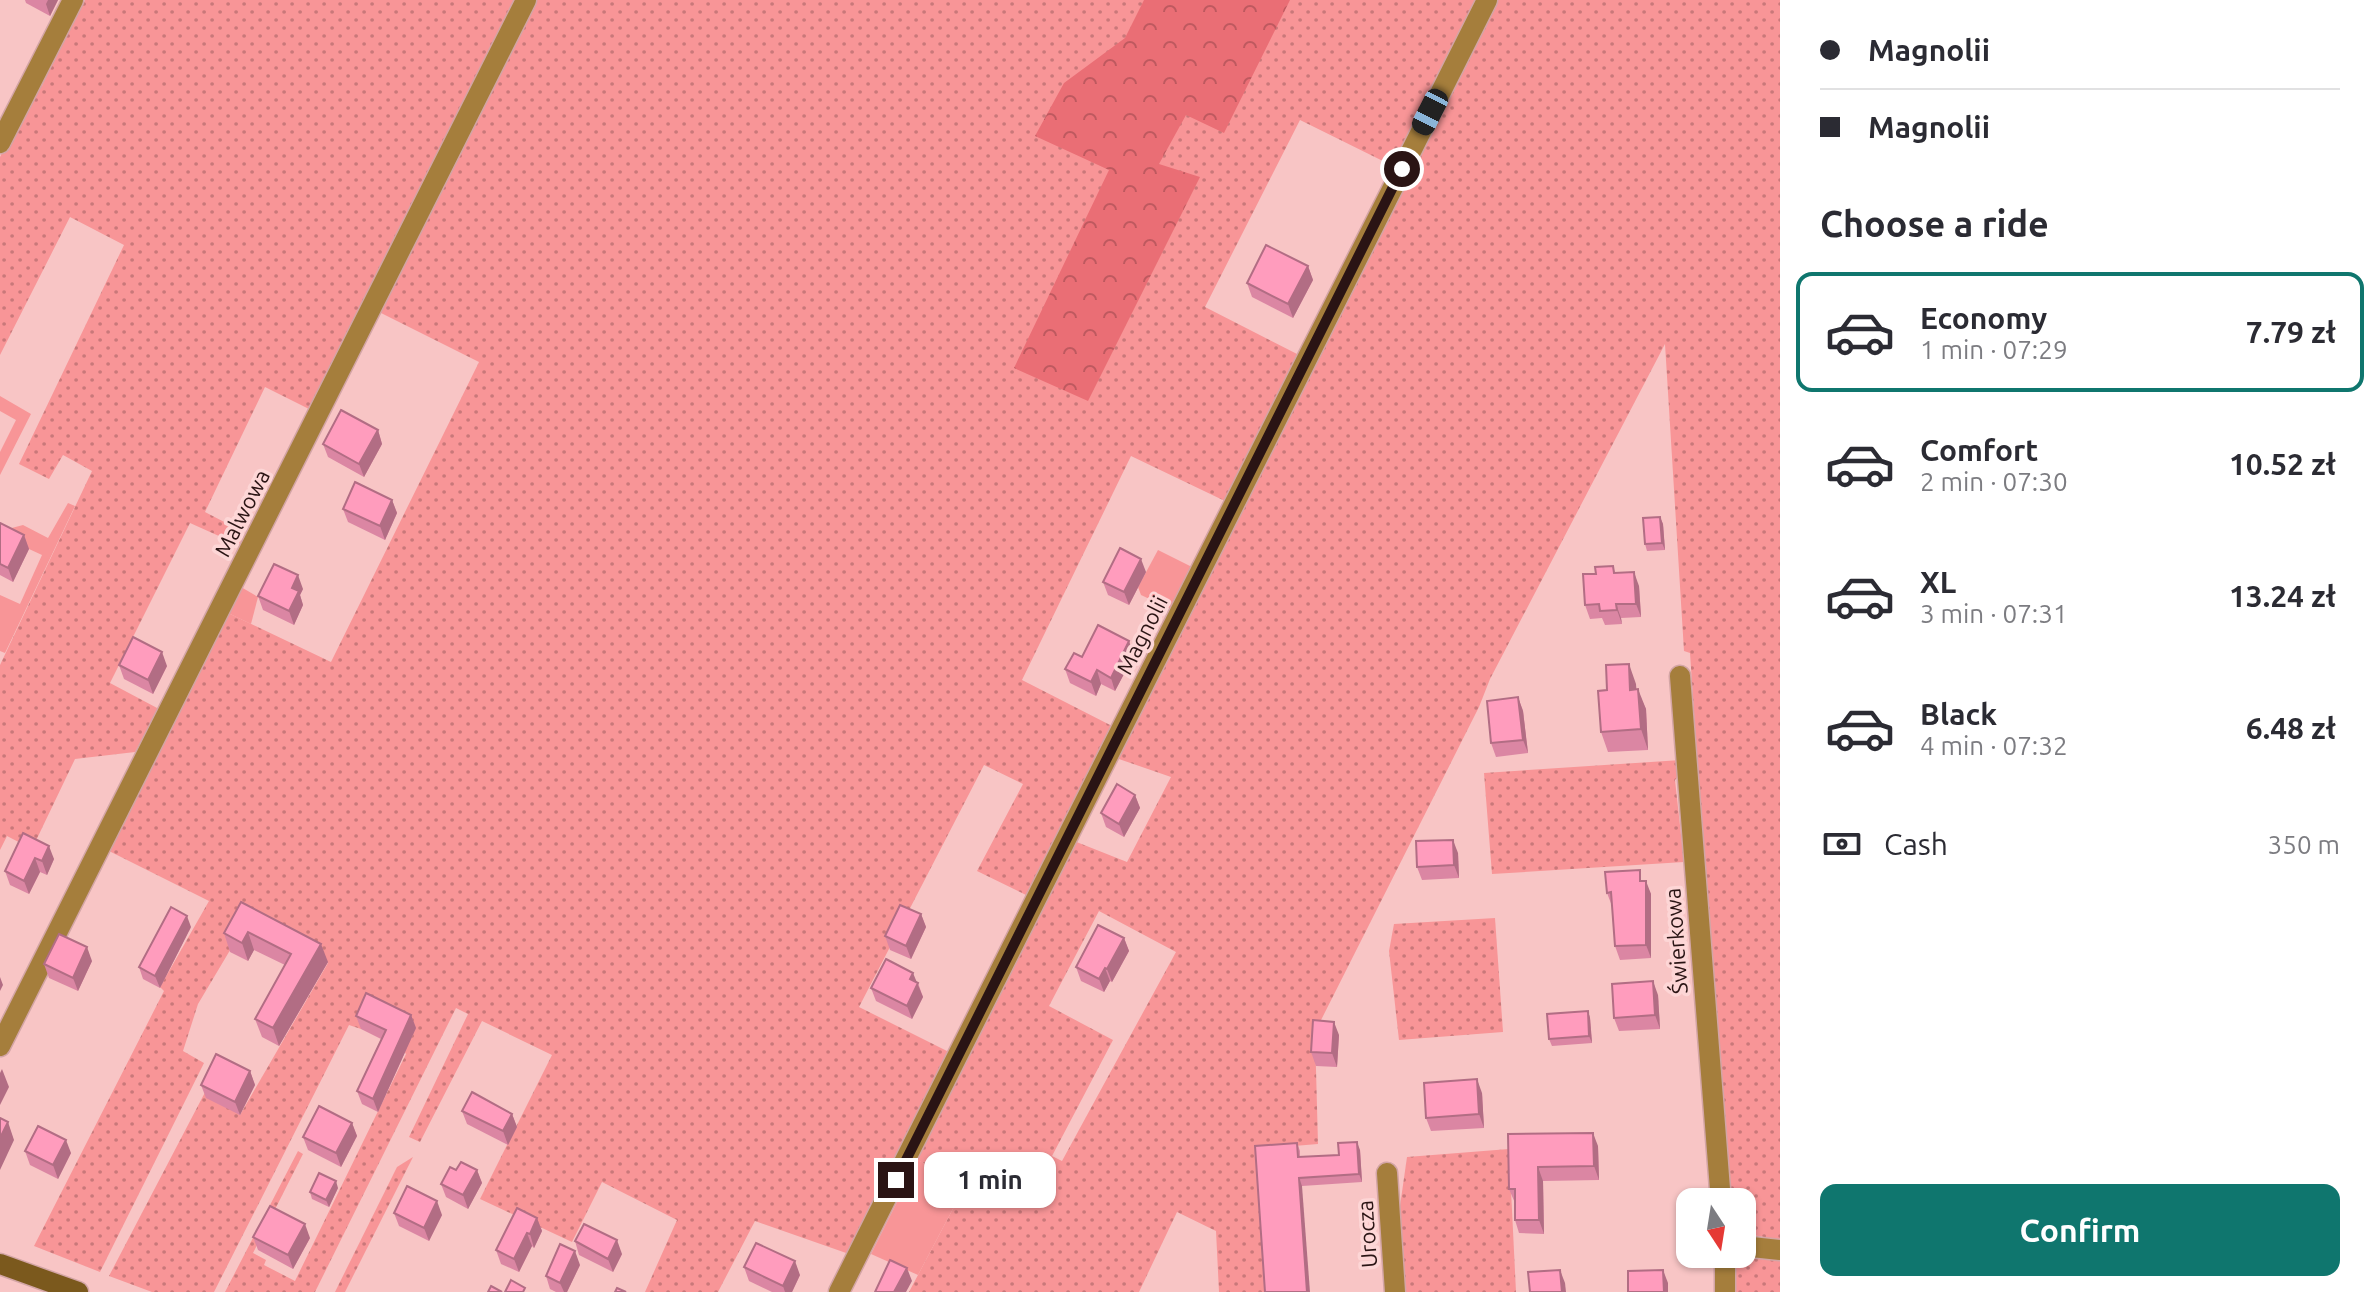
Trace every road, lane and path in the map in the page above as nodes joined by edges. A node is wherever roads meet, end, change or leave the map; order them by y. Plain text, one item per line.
1 (73, 0) edge
2 (526, 0) edge
3 (1487, 0) edge
4 (0, 143) edge
5 (1680, 676) dead end
6 (0, 1046) edge
7 (1387, 1173) dead end
8 (1720, 1188) edge
9 (1756, 1247) edge
10 (1780, 1250) edge
11 (0, 1264) edge
12 (1725, 1268) edge
13 (78, 1292) edge
14 (839, 1292) edge
15 (1395, 1292) edge
16 (1725, 1292) edge

1 - 4 street
2 - 6 street, Malwowa
3 - 14 street, Magnolii
5 - 8 street, Świerkowa
7 - 15 street, Urocza
9 - 10 street
11 - 13 main road
12 - 16 street

